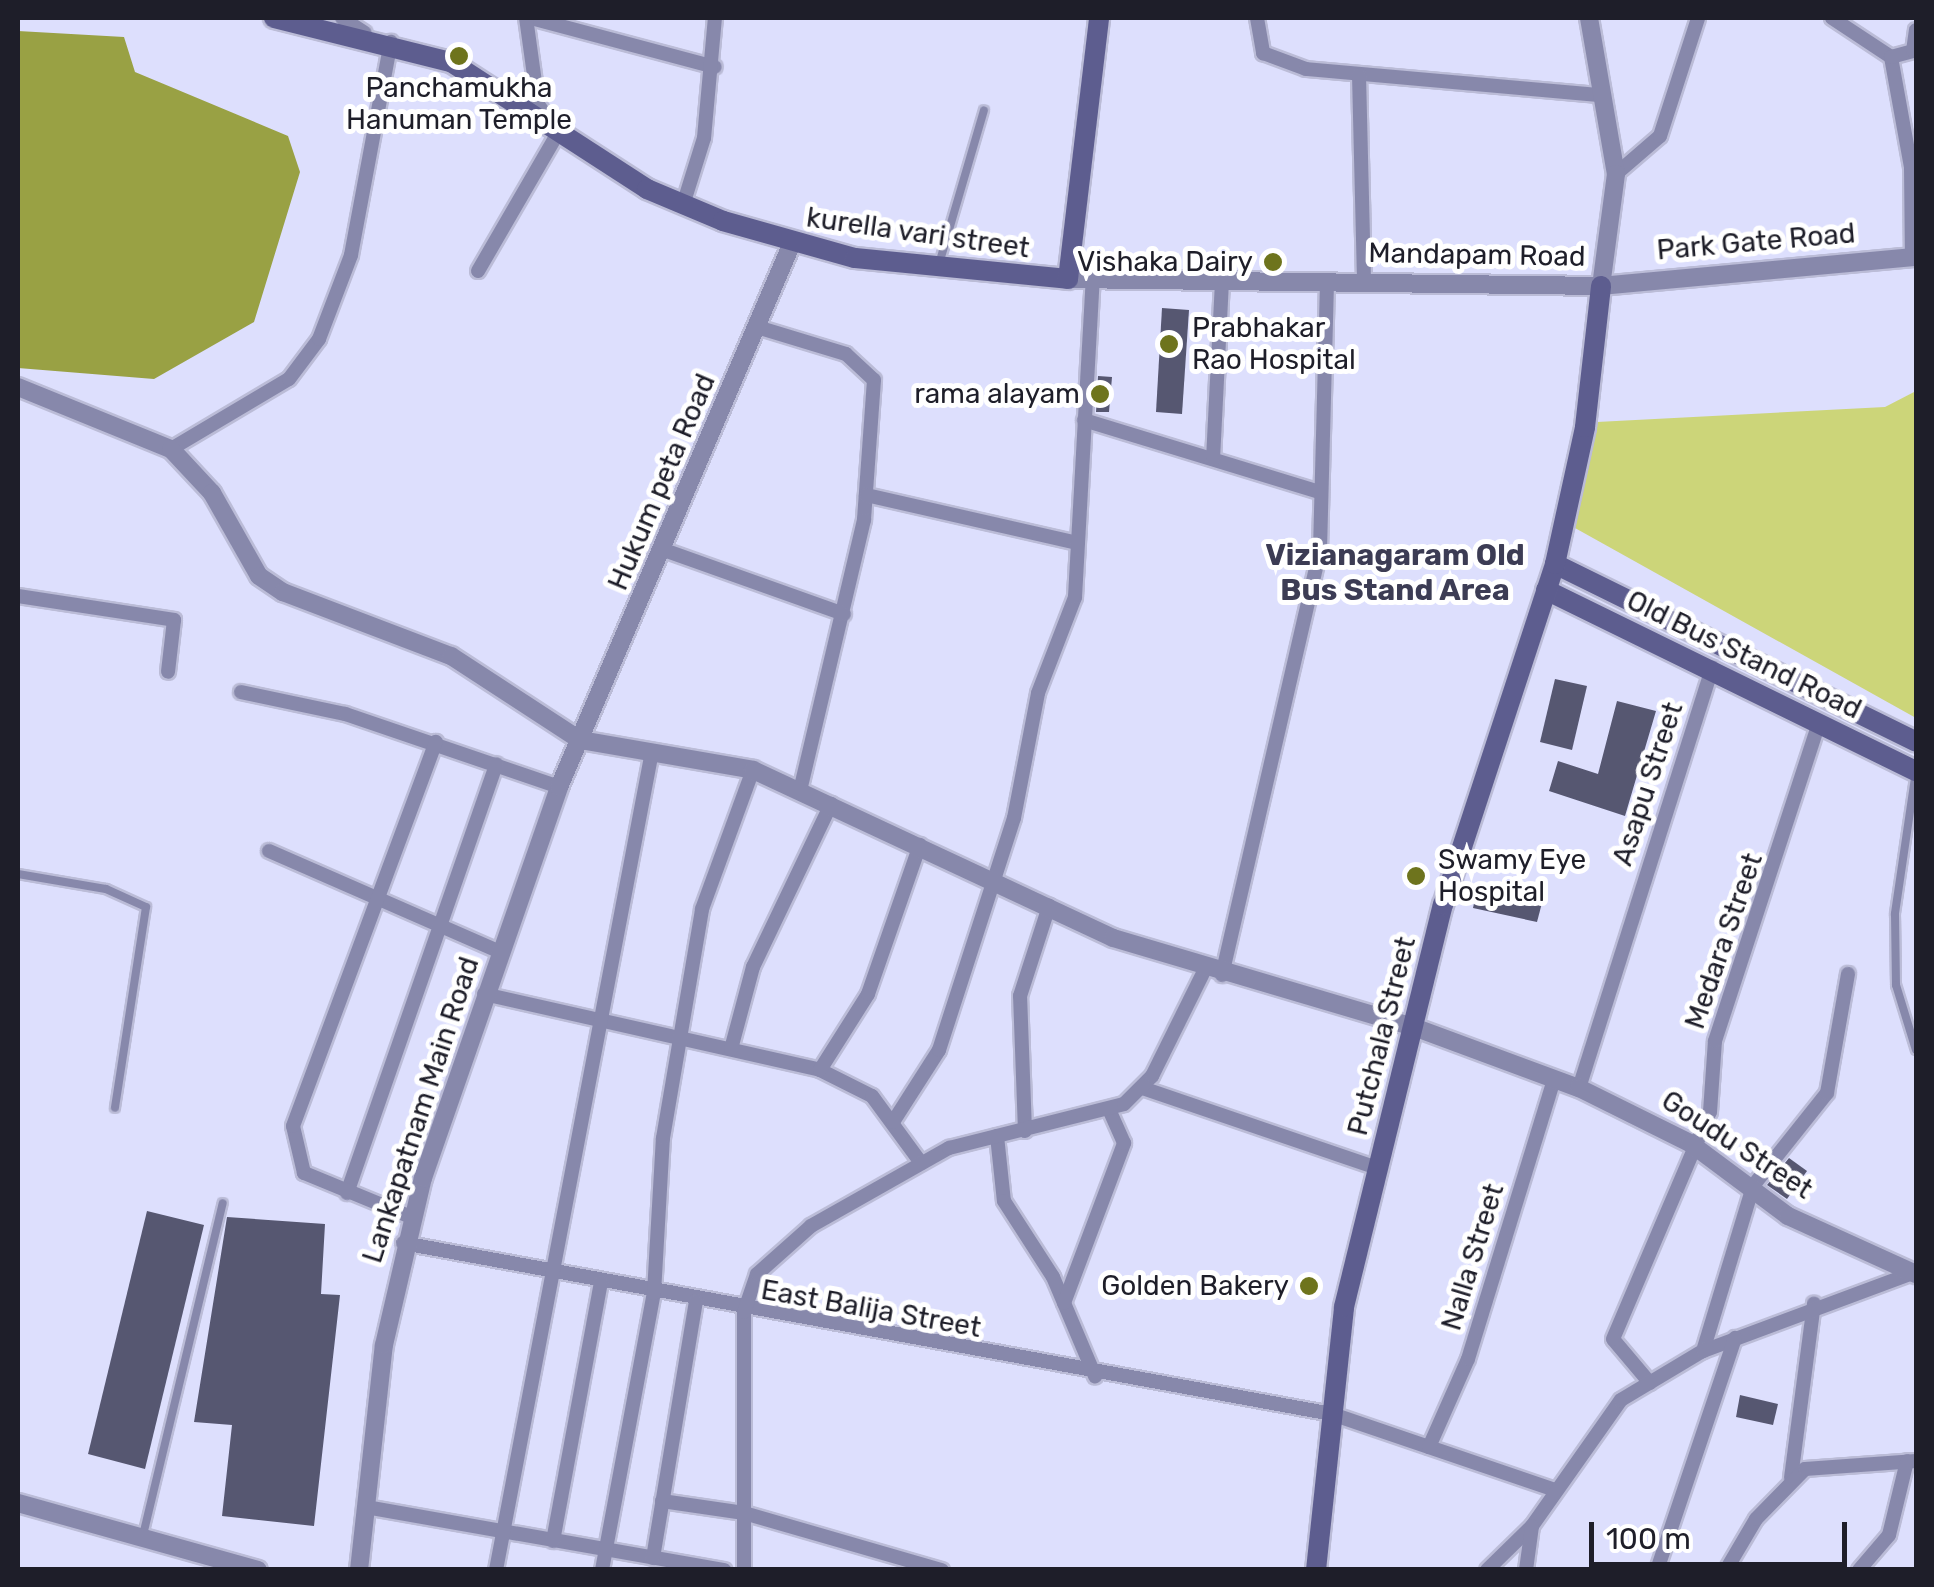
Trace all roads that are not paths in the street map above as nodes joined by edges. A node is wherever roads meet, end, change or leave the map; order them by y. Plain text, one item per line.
1 (274, 18) edge
2 (528, 18) edge
3 (715, 18) edge
4 (1099, 18) edge
5 (1256, 18) edge
6 (1589, 18) edge
7 (1698, 18) edge
8 (1832, 18) edge
9 (353, 23) edge
10 (1916, 30) edge
11 (391, 40) junction
12 (1891, 56) junction
13 (715, 67) junction
14 (1359, 75) junction
15 (1600, 95) junction
16 (984, 110) dead end
17 (558, 133) junction
18 (1616, 174) junction
19 (684, 205) junction
20 (792, 243) junction
21 (1914, 258) edge
22 (938, 268) junction
23 (478, 271) dead end
24 (1068, 280) junction
25 (1093, 280) junction
26 (1222, 280) junction
27 (1327, 280) junction
28 (1364, 280) junction
29 (1601, 286) junction
30 (756, 328) junction
31 (18, 387) edge
32 (1084, 420) junction
33 (171, 449) junction
34 (1213, 460) junction
35 (1319, 492) junction
36 (866, 494) junction
37 (1077, 543) junction
38 (664, 550) junction
39 (1555, 564) junction
40 (1546, 590) junction
41 (18, 596) edge
42 (844, 614) junction
43 (1712, 668) junction
44 (168, 672) dead end
45 (241, 692) dead end
46 (1819, 722) junction
47 (580, 740) junction
48 (436, 742) junction
49 (1916, 742) edge
50 (651, 757) junction
51 (496, 764) junction
52 (752, 770) junction
53 (1916, 771) edge
54 (560, 787) junction
55 (800, 790) junction
56 (830, 804) junction
57 (920, 845) junction
58 (269, 852) dead end
59 (18, 874) edge
60 (996, 880) junction
61 (377, 898) junction
62 (1049, 906) junction
63 (439, 925) junction
64 (500, 952) junction
65 (1213, 972) junction
66 (1848, 974) dead end
67 (484, 994) junction
68 (598, 1018) junction
69 (1411, 1026) junction
70 (680, 1037) junction
71 (731, 1049) junction
72 (1916, 1050) edge
73 (820, 1070) junction
74 (1554, 1078) junction
75 (1142, 1088) junction
76 (1579, 1088) junction
77 (115, 1108) dead end
78 (1110, 1111) junction
79 (894, 1122) junction
80 (1025, 1130) junction
81 (997, 1136) junction
82 (1690, 1143) junction
83 (921, 1163) junction
84 (1377, 1168) junction
85 (1753, 1186) junction
86 (347, 1193) junction
87 (223, 1203) dead end
88 (411, 1217) junction
89 (402, 1243) junction
90 (548, 1270) junction
91 (1914, 1274) edge
92 (601, 1282) junction
93 (654, 1293) junction
94 (696, 1302) junction
95 (1064, 1303) junction
96 (1814, 1304) junction
97 (744, 1312) junction
98 (1736, 1338) junction
99 (1703, 1351) junction
100 (1095, 1376) junction
101 (1650, 1383) junction
102 (1332, 1414) junction
103 (1428, 1447) junction
104 (1912, 1461) edge
105 (1791, 1478) junction
106 (1555, 1490) junction
107 (662, 1501) junction
108 (18, 1503) edge
109 (366, 1507) junction
110 (744, 1513) junction
111 (1532, 1526) junction
112 (144, 1531) junction
113 (504, 1531) junction
114 (552, 1540) junction
115 (606, 1551) junction
116 (653, 1558) junction
117 (258, 1570) edge
118 (359, 1570) edge
119 (496, 1570) edge
120 (602, 1570) edge
121 (725, 1570) edge
122 (744, 1570) edge
123 (942, 1570) edge
124 (1316, 1570) edge
125 (1487, 1570) edge
126 (1526, 1570) edge
127 (1657, 1570) edge
128 (1726, 1570) edge
129 (1859, 1570) edge

1 - 9 main road, kurella vari street
2 - 13 street
2 - 17 street
3 - 13 street
4 - 24 main road, kurella vari street
5 - 14 street
6 - 15 street
7 - 18 street
8 - 12 street
9 - 11 main road, kurella vari street
10 - 12 street
11 - 17 main road, kurella vari street
11 - 33 street
12 - 21 street
13 - 19 street
14 - 15 street
14 - 28 street
15 - 18 street
16 - 22 lane
17 - 19 main road, kurella vari street
17 - 23 street
18 - 29 street
19 - 20 main road, kurella vari street
20 - 22 main road, kurella vari street
20 - 30 street, Hukum peta Road
21 - 29 street, Park Gate Road
22 - 24 main road, kurella vari street
24 - 25 street, Mandapam Road
25 - 26 street, Mandapam Road
25 - 32 street
26 - 27 street, Mandapam Road
26 - 34 street
27 - 28 street, Mandapam Road
27 - 35 street
28 - 29 street, Mandapam Road
29 - 39 main road, Mandapam Road
30 - 36 street
30 - 38 street, Hukum peta Road
31 - 33 street
32 - 34 street
32 - 37 street
33 - 47 street, Goudu Street
34 - 35 street
35 - 65 street
36 - 37 street
36 - 42 street
37 - 60 street
38 - 42 street
38 - 47 street, Hukum peta Road
39 - 40 main road, Putchala Street
39 - 49 main road, Old Bus Stand Road
40 - 43 main road, Old Bus Stand Road
40 - 69 main road, Putchala Street
41 - 44 street
42 - 55 street
43 - 46 main road, Old Bus Stand Road
43 - 76 street, Asapu Street
45 - 48 street
46 - 53 main road, Old Bus Stand Road
46 - 82 street, Medara Street
47 - 50 street, Goudu Street
47 - 54 street, Lankapatnam Main Road
48 - 51 street
48 - 61 street
50 - 52 street, Goudu Street
50 - 68 street
51 - 54 street
51 - 63 street
52 - 55 street, Goudu Street
52 - 70 street
53 - 72 lane
54 - 64 street, Lankapatnam Main Road
55 - 56 street, Goudu Street
56 - 57 street, Goudu Street
56 - 71 street
57 - 60 street, Goudu Street
57 - 73 street
58 - 61 street
59 - 77 lane
60 - 62 street, Goudu Street
60 - 79 street
61 - 63 street
61 - 86 street
62 - 65 street, Goudu Street
62 - 80 street
63 - 64 street
63 - 86 street
64 - 67 street, Lankapatnam Main Road
65 - 69 street, Goudu Street
65 - 75 street
66 - 85 street
67 - 68 street
67 - 88 street, Lankapatnam Main Road
68 - 70 street
68 - 90 street
69 - 74 street, Goudu Street
69 - 84 main road, Putchala Street
70 - 71 street
70 - 93 street
71 - 73 street
73 - 79 street
74 - 76 street, Goudu Street
74 - 103 street, Nalla Street
75 - 78 street
75 - 84 street
76 - 82 street, Goudu Street
78 - 80 street
78 - 95 street
79 - 83 street
80 - 81 street
81 - 83 street
81 - 95 street
82 - 85 street, Goudu Street
82 - 101 street, Medara Street
83 - 97 street
84 - 102 main road, Putchala Street
85 - 91 street, Goudu Street
85 - 99 street
86 - 88 street
87 - 112 lane
88 - 89 street, Lankapatnam Main Road
89 - 90 street, East Balija Street
89 - 109 street, Lankapatnam Main Road
90 - 92 street, East Balija Street
90 - 113 street
91 - 96 street
92 - 93 street, East Balija Street
92 - 114 street
93 - 94 street, East Balija Street
93 - 115 street
94 - 97 street, East Balija Street
94 - 107 street
95 - 100 street
96 - 98 street
96 - 105 street
97 - 100 street, East Balija Street
97 - 110 street
98 - 99 street
98 - 127 street
99 - 101 street
100 - 102 street, East Balija Street
101 - 106 street
102 - 103 street, East Balija Street
102 - 124 main road, Putchala Street
103 - 106 street, East Balija Street
104 - 105 street
104 - 129 street
105 - 128 street
106 - 111 street
107 - 110 street
107 - 116 street
108 - 112 street
109 - 113 street
109 - 118 street, Lankapatnam Main Road
110 - 122 street
110 - 123 street
111 - 125 street
111 - 126 street
112 - 117 street
113 - 114 street
113 - 119 street
114 - 115 street
115 - 116 street
115 - 120 street
116 - 121 street

